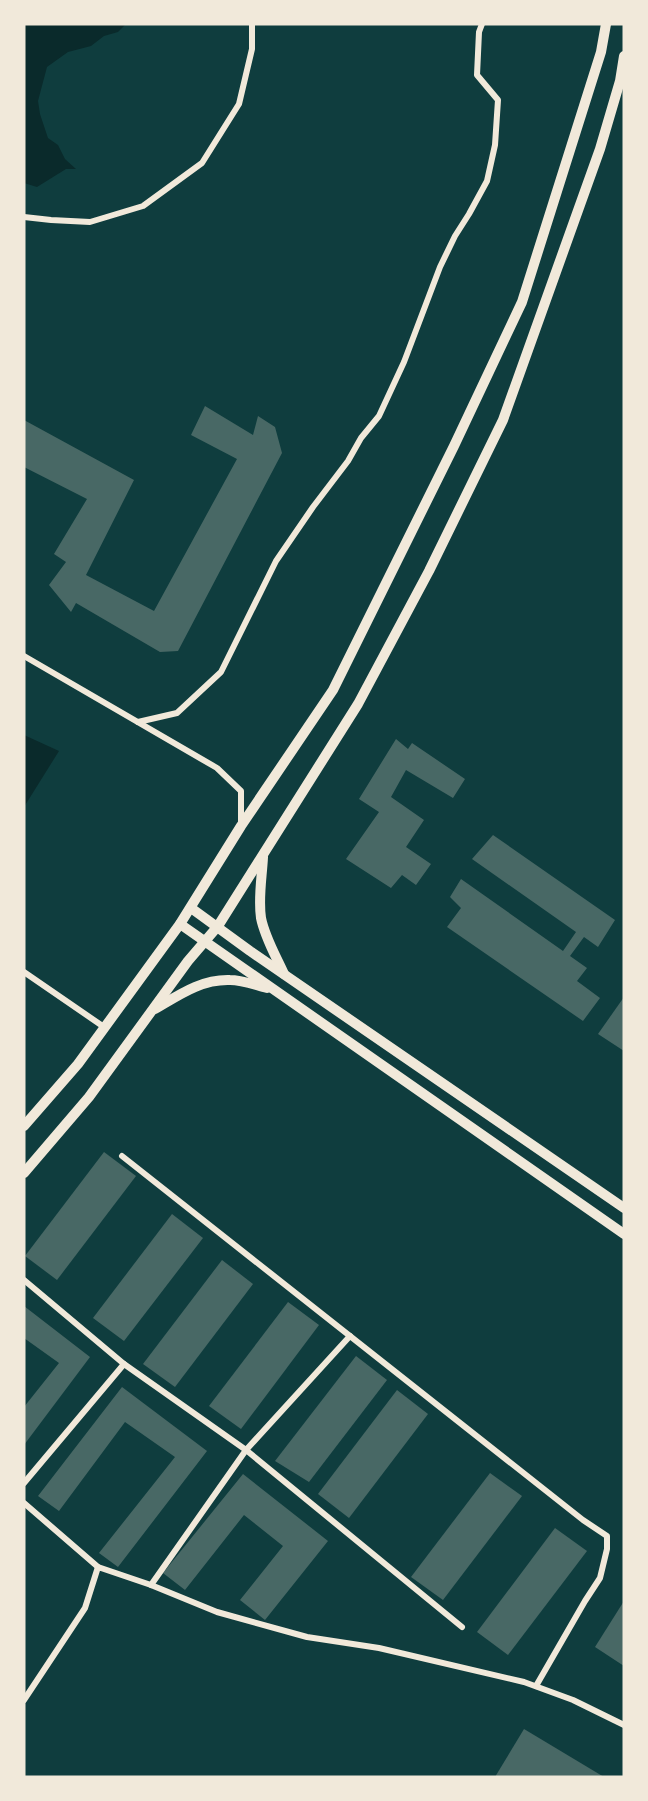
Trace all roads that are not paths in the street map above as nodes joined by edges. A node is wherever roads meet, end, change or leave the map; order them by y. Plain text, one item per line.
1 (252, 24) edge
2 (482, 24) edge
3 (606, 24) edge
4 (624, 56) edge
5 (24, 217) edge
6 (24, 656) edge
7 (138, 722) junction
8 (241, 826) junction
9 (263, 854) junction
10 (190, 908) junction
11 (180, 924) junction
12 (218, 926) junction
13 (205, 942) junction
14 (24, 972) edge
15 (284, 975) junction
16 (274, 989) junction
17 (152, 1010) junction
18 (104, 1027) junction
19 (24, 1126) edge
20 (122, 1156) dead end
21 (24, 1173) edge
22 (624, 1208) edge
23 (624, 1234) edge
24 (24, 1280) edge
25 (350, 1336) junction
26 (124, 1364) junction
27 (246, 1450) junction
28 (24, 1483) edge
29 (24, 1503) edge
30 (98, 1567) junction
31 (151, 1585) junction
32 (462, 1627) dead end
33 (536, 1686) junction
34 (24, 1700) edge
35 (624, 1725) edge

1 - 5 street
2 - 7 street
3 - 8 street
4 - 9 street
6 - 7 street
7 - 8 street
8 - 10 street
9 - 12 street
9 - 15 street
10 - 11 street
10 - 12 street
11 - 13 street
11 - 18 street
12 - 13 street
12 - 15 street
13 - 16 street
13 - 17 street
14 - 18 street
15 - 22 street
16 - 17 street
16 - 23 street
17 - 21 street
18 - 19 street
20 - 25 street
24 - 26 street
25 - 27 street
25 - 33 street
26 - 27 street
26 - 28 street
27 - 31 street
27 - 32 street
29 - 30 street
30 - 31 street
30 - 34 street
31 - 33 street
33 - 35 street

